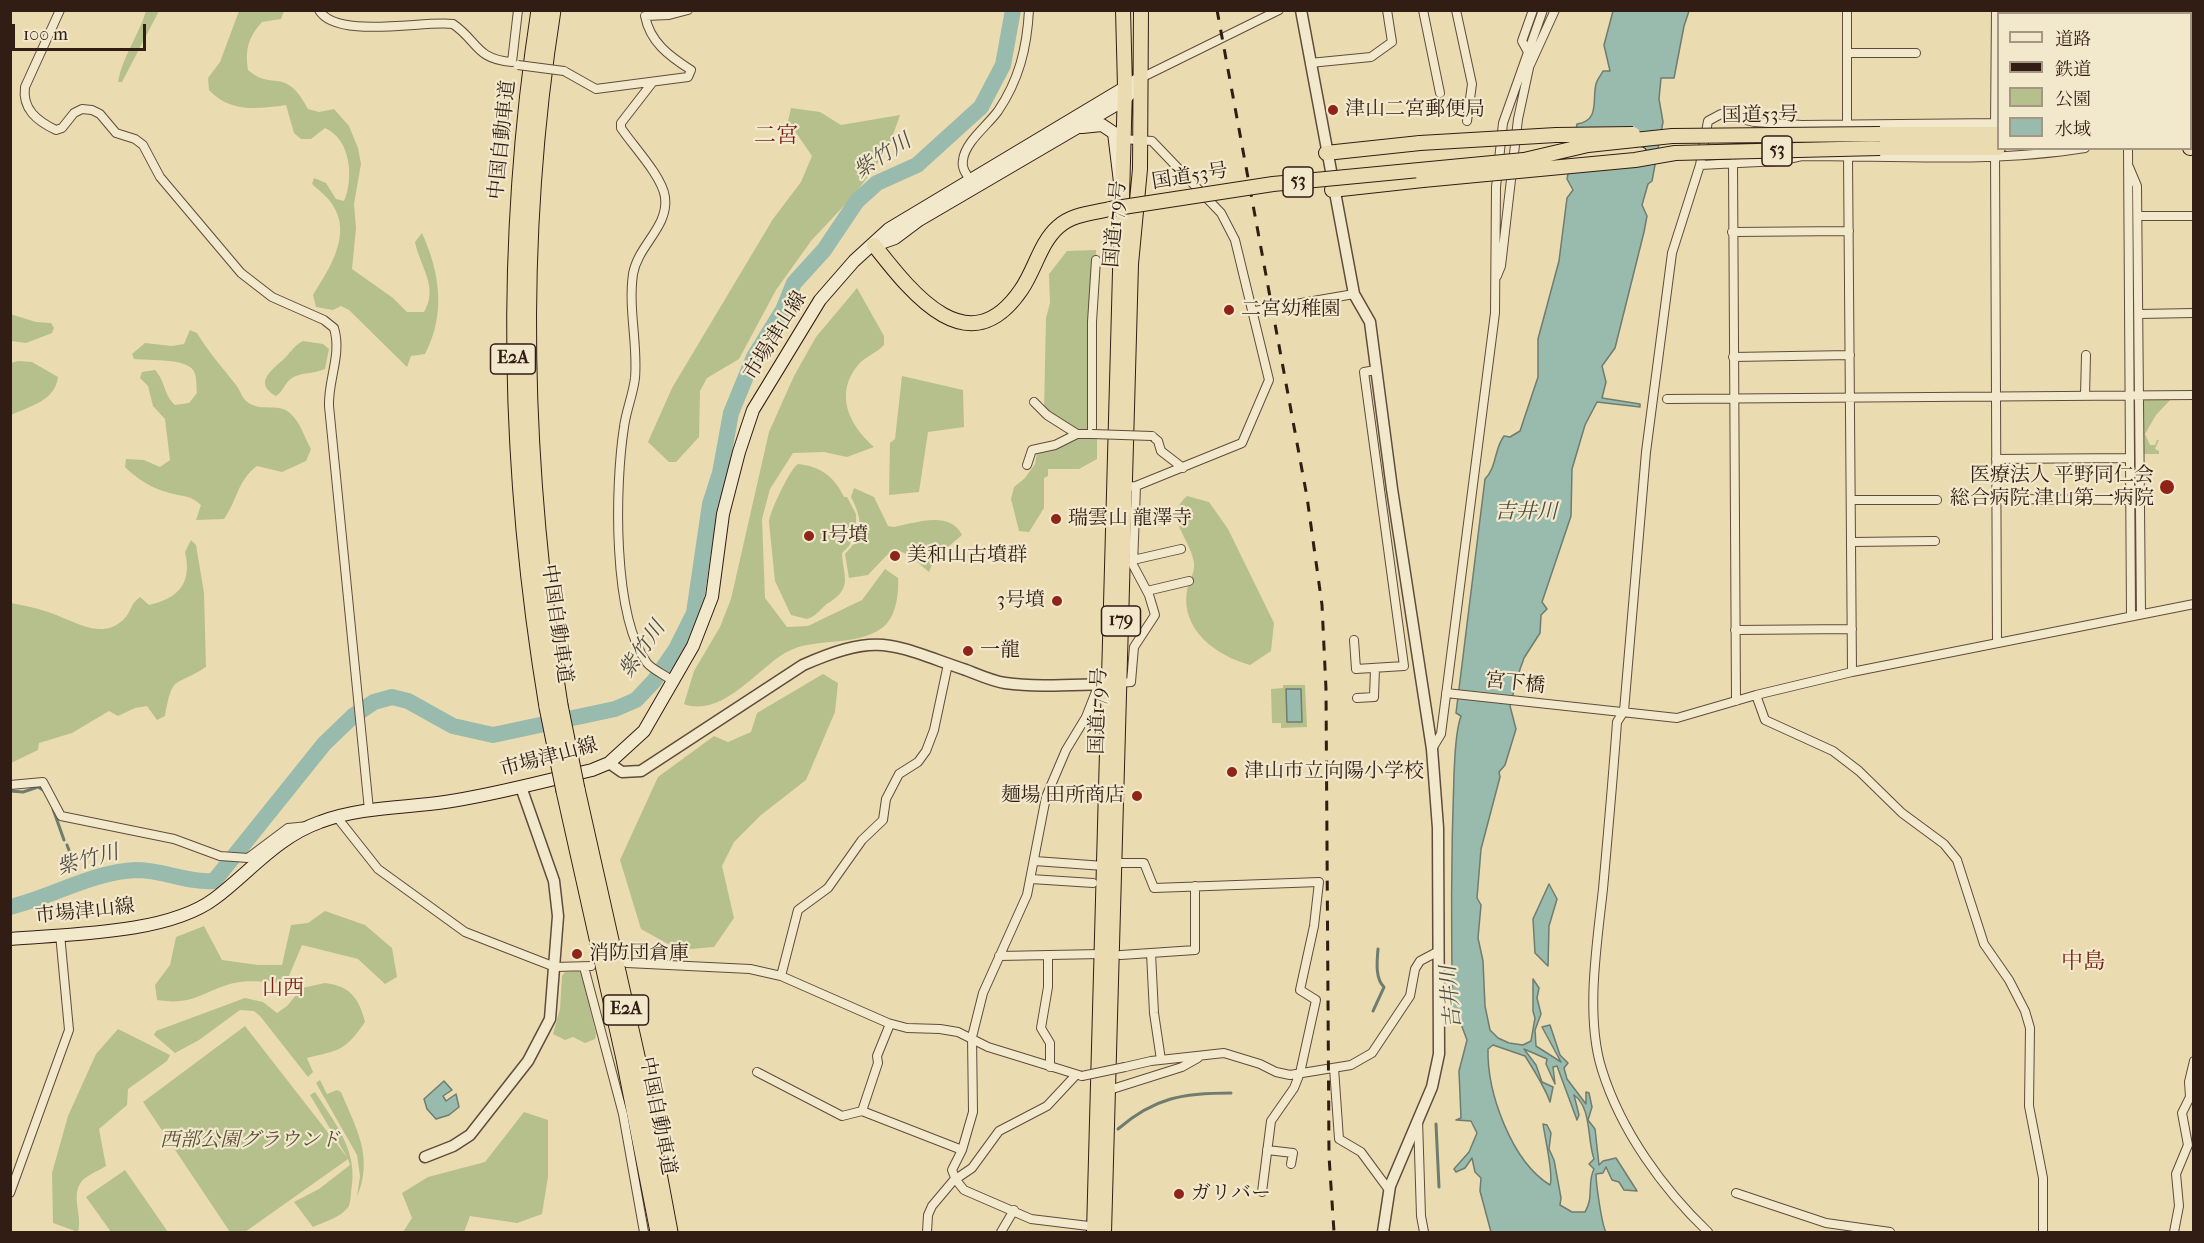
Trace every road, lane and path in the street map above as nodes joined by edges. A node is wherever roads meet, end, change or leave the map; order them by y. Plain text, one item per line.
1 (60, 10) edge
2 (319, 10) edge
3 (518, 10) edge
4 (539, 10) edge
5 (553, 10) edge
6 (688, 10) edge
7 (1029, 10) edge
8 (1123, 10) edge
9 (1142, 10) edge
10 (1279, 10) edge
11 (1301, 10) edge
12 (1387, 10) edge
13 (1424, 10) edge
14 (1456, 10) edge
15 (1533, 10) edge
16 (1543, 10) edge
17 (1555, 10) edge
18 (1847, 10) edge
19 (1996, 10) edge
20 (1528, 52) junction
21 (1847, 53) junction
22 (1916, 53) dead end
23 (515, 63) junction
24 (1310, 63) junction
25 (1528, 68) junction
26 (1141, 78) junction
27 (652, 83) junction
28 (1440, 93) dead end
29 (1125, 94) junction
30 (1467, 121) dead end
31 (1847, 124) junction
32 (1802, 125) junction
33 (1077, 128) junction
34 (1672, 136) junction
35 (1141, 138) junction
36 (1997, 138) edge
37 (1122, 139) junction
38 (2034, 150) edge
39 (2072, 150) edge
40 (2128, 150) edge
41 (1326, 153) junction
42 (1675, 153) junction
43 (1802, 156) junction
44 (1848, 156) junction
45 (1524, 160) junction
46 (2128, 163) junction
47 (1733, 164) junction
48 (1700, 165) junction
49 (973, 183) junction
50 (1121, 189) junction
51 (1332, 190) junction
52 (2138, 216) junction
53 (2193, 216) edge
54 (1849, 231) junction
55 (1732, 232) junction
56 (874, 245) junction
57 (1096, 260) dead end
58 (1496, 279) junction
59 (1354, 294) junction
60 (1255, 311) junction
61 (2193, 313) edge
62 (2139, 314) junction
63 (1850, 355) junction
64 (2086, 355) dead end
65 (1733, 357) junction
66 (1376, 370) junction
67 (2128, 395) junction
68 (2139, 395) junction
69 (2193, 395) edge
70 (2085, 396) junction
71 (1851, 397) junction
72 (1996, 397) junction
73 (1733, 398) junction
74 (1667, 399) dead end
75 (1035, 402) dead end
76 (1077, 434) junction
77 (1092, 434) junction
78 (2130, 458) junction
79 (1996, 459) junction
80 (1027, 465) dead end
81 (1183, 468) junction
82 (1125, 487) junction
83 (1392, 489) junction
84 (1380, 490) junction
85 (1997, 499) junction
86 (1851, 500) junction
87 (1936, 500) dead end
88 (2130, 500) junction
89 (1935, 541) dead end
90 (1851, 542) junction
91 (1181, 549) dead end
92 (1133, 560) junction
93 (1189, 581) dead end
94 (1147, 591) junction
95 (2193, 604) edge
96 (2141, 614) junction
97 (2131, 616) junction
98 (1412, 623) junction
99 (1398, 624) junction
100 (1852, 629) junction
101 (1735, 630) junction
102 (1354, 640) dead end
103 (1997, 643) junction
104 (948, 664) junction
105 (1375, 668) junction
106 (1852, 672) junction
107 (669, 678) junction
108 (1109, 684) junction
109 (1446, 693) junction
110 (1756, 695) junction
111 (1357, 698) dead end
112 (1736, 701) junction
113 (553, 706) junction
114 (1624, 711) junction
115 (1432, 749) junction
116 (609, 763) junction
117 (10, 785) edge
118 (521, 787) junction
119 (570, 790) junction
120 (369, 810) junction
121 (336, 816) junction
122 (308, 826) junction
123 (1035, 861) junction
124 (1109, 865) junction
125 (1031, 879) junction
126 (1093, 883) dead end
127 (1195, 886) junction
128 (60, 934) junction
129 (10, 939) edge
130 (1437, 952) junction
131 (1151, 953) junction
132 (1101, 954) junction
133 (1048, 955) junction
134 (1121, 955) dead end
135 (999, 956) junction
136 (627, 963) dead end
137 (555, 968) junction
138 (781, 976) junction
139 (890, 1024) junction
140 (972, 1037) junction
141 (1204, 1055) junction
142 (1161, 1060) junction
143 (2193, 1061) edge
144 (1050, 1067) junction
145 (1334, 1068) junction
146 (757, 1072) dead end
147 (1300, 1073) junction
148 (1078, 1076) junction
149 (1103, 1092) junction
150 (862, 1111) junction
151 (1418, 1119) junction
152 (962, 1150) junction
153 (1267, 1150) junction
154 (425, 1157) dead end
155 (1291, 1164) dead end
156 (956, 1180) junction
157 (1389, 1190) junction
158 (1262, 1192) dead end
159 (10, 1193) edge
160 (1736, 1193) dead end
161 (1014, 1210) junction
162 (1099, 1230) edge
163 (644, 1233) edge
164 (658, 1233) edge
165 (670, 1233) edge
166 (927, 1233) edge
167 (1001, 1233) edge
168 (1383, 1233) edge
169 (1424, 1233) edge
170 (1708, 1233) edge
171 (1890, 1233) edge
172 (2043, 1233) edge
173 (2174, 1233) edge

1 - 120 street
2 - 23 street
3 - 23 street
4 - 113 highway, 中国自動車道 / E2A
5 - 113 highway, 中国自動車道 / E2A
6 - 27 street
7 - 49 street
8 - 29 highway, 国道179号 / 179
9 - 26 highway, 国道179号 / 179
10 - 26 street
11 - 24 street
12 - 24 street
13 - 28 street
14 - 30 street
15 - 20 street
16 - 20 street
17 - 25 street
18 - 21 street
19 - 36 street
20 - 25 street
20 - 58 street
21 - 22 street
21 - 31 street
23 - 27 street, bridge
24 - 41 street
25 - 58 street
26 - 29 main road, 市場津山線
26 - 35 highway, 国道179号 / 179
27 - 107 street
29 - 33 main road, 市場津山線
29 - 37 highway, 国道179号 / 179
29 - 49 main road, 市場津山線
31 - 32 street
31 - 36 street
32 - 43 street
32 - 48 street
33 - 49 main road, 市場津山線
33 - 50 main road
34 - 36 highway, 国道53号 / 53, bridge
34 - 41 highway, bridge
34 - 45 highway, 国道53号 / 53, bridge
35 - 37 street
35 - 60 street
35 - 82 highway, 国道179号 / 179
36 - 42 highway, 国道53号 / 53, bridge
36 - 44 street
36 - 72 street
37 - 50 highway, 国道179号 / 179
38 - 39 street
40 - 46 street
41 - 51 street
42 - 45 highway, 国道53号 / 53, bridge
42 - 51 highway, bridge
43 - 44 street
43 - 47 street
44 - 54 street
45 - 56 highway, 国道53号 / 53, bridge
46 - 52 street
46 - 67 street
47 - 48 street
47 - 55 street
48 - 114 street
49 - 56 main road, 市場津山線
50 - 82 highway, 国道179号 / 179
51 - 59 street
52 - 53 street
52 - 62 street
54 - 55 street
54 - 63 street
55 - 65 street
56 - 107 main road, 市場津山線
57 - 77 street
58 - 109 street
59 - 60 street
59 - 66 street
60 - 81 street
61 - 62 street
62 - 68 street
63 - 65 street
63 - 71 street
64 - 70 street
65 - 73 street
66 - 83 street
66 - 84 street
67 - 68 street
67 - 70 street
67 - 78 street
68 - 69 street
68 - 96 street
70 - 72 street
71 - 72 street
71 - 73 street
71 - 86 street
72 - 79 street
73 - 74 street
73 - 101 street
75 - 76 street
76 - 77 street
76 - 80 street
77 - 81 street, bridge
78 - 79 street
78 - 88 street
79 - 85 street
81 - 82 street
82 - 92 street
82 - 108 highway, 国道179号 / 179
83 - 84 street
83 - 98 street
84 - 99 street
85 - 88 street
85 - 103 street
86 - 87 street
86 - 90 street
88 - 97 street
89 - 90 street
90 - 100 street
91 - 92 street
92 - 94 street
93 - 94 street
94 - 108 street
95 - 96 street, 宮下橋
96 - 97 street, 宮下橋
97 - 103 street, 宮下橋
98 - 99 street
98 - 115 street
99 - 105 street
100 - 101 street
100 - 106 street
101 - 112 street
102 - 105 street
103 - 106 street, 宮下橋
104 - 108 street
104 - 116 street
104 - 138 street
105 - 111 street
106 - 110 street, 宮下橋
107 - 116 main road, 市場津山線
108 - 123 street
108 - 124 highway, 国道179号 / 179
109 - 114 street, 宮下橋
109 - 115 street
110 - 112 street, 宮下橋
110 - 172 street
112 - 114 street, 宮下橋
113 - 119 highway, 中国自動車道 / E2A, bridge
114 - 170 street
115 - 130 street
116 - 118 main road, 市場津山線
117 - 122 street
118 - 120 main road, 市場津山線
118 - 137 street
119 - 164 highway, 中国自動車道 / E2A
119 - 165 highway, 中国自動車道 / E2A
120 - 121 main road, 市場津山線
121 - 122 main road, 市場津山線
121 - 137 street
122 - 128 main road, 市場津山線
123 - 124 street
123 - 125 street
124 - 127 street
124 - 132 highway, 国道179号 / 179
124 - 149 highway, 国道179号 / 179
125 - 126 street
125 - 135 street
127 - 131 street
127 - 147 street
128 - 129 main road, 市場津山線
128 - 159 street
130 - 145 street
130 - 151 street
131 - 134 street
131 - 142 street
132 - 133 street
132 - 149 highway, 国道179号 / 179
133 - 135 street
133 - 144 street
135 - 140 street
136 - 138 street
137 - 154 street
137 - 163 street
138 - 139 street
139 - 140 street
139 - 150 street
140 - 144 street
140 - 152 street
141 - 142 street
141 - 147 street
141 - 149 street
142 - 148 street, bridge
143 - 173 street
144 - 148 street
145 - 147 street
145 - 157 street
146 - 150 street
147 - 153 street
148 - 156 street
149 - 162 highway, 国道179号 / 179
150 - 152 street
151 - 157 street
151 - 169 street
152 - 156 street
153 - 155 street
153 - 158 street
156 - 161 street
156 - 166 street
157 - 168 street
160 - 171 street
161 - 162 street
161 - 167 street

